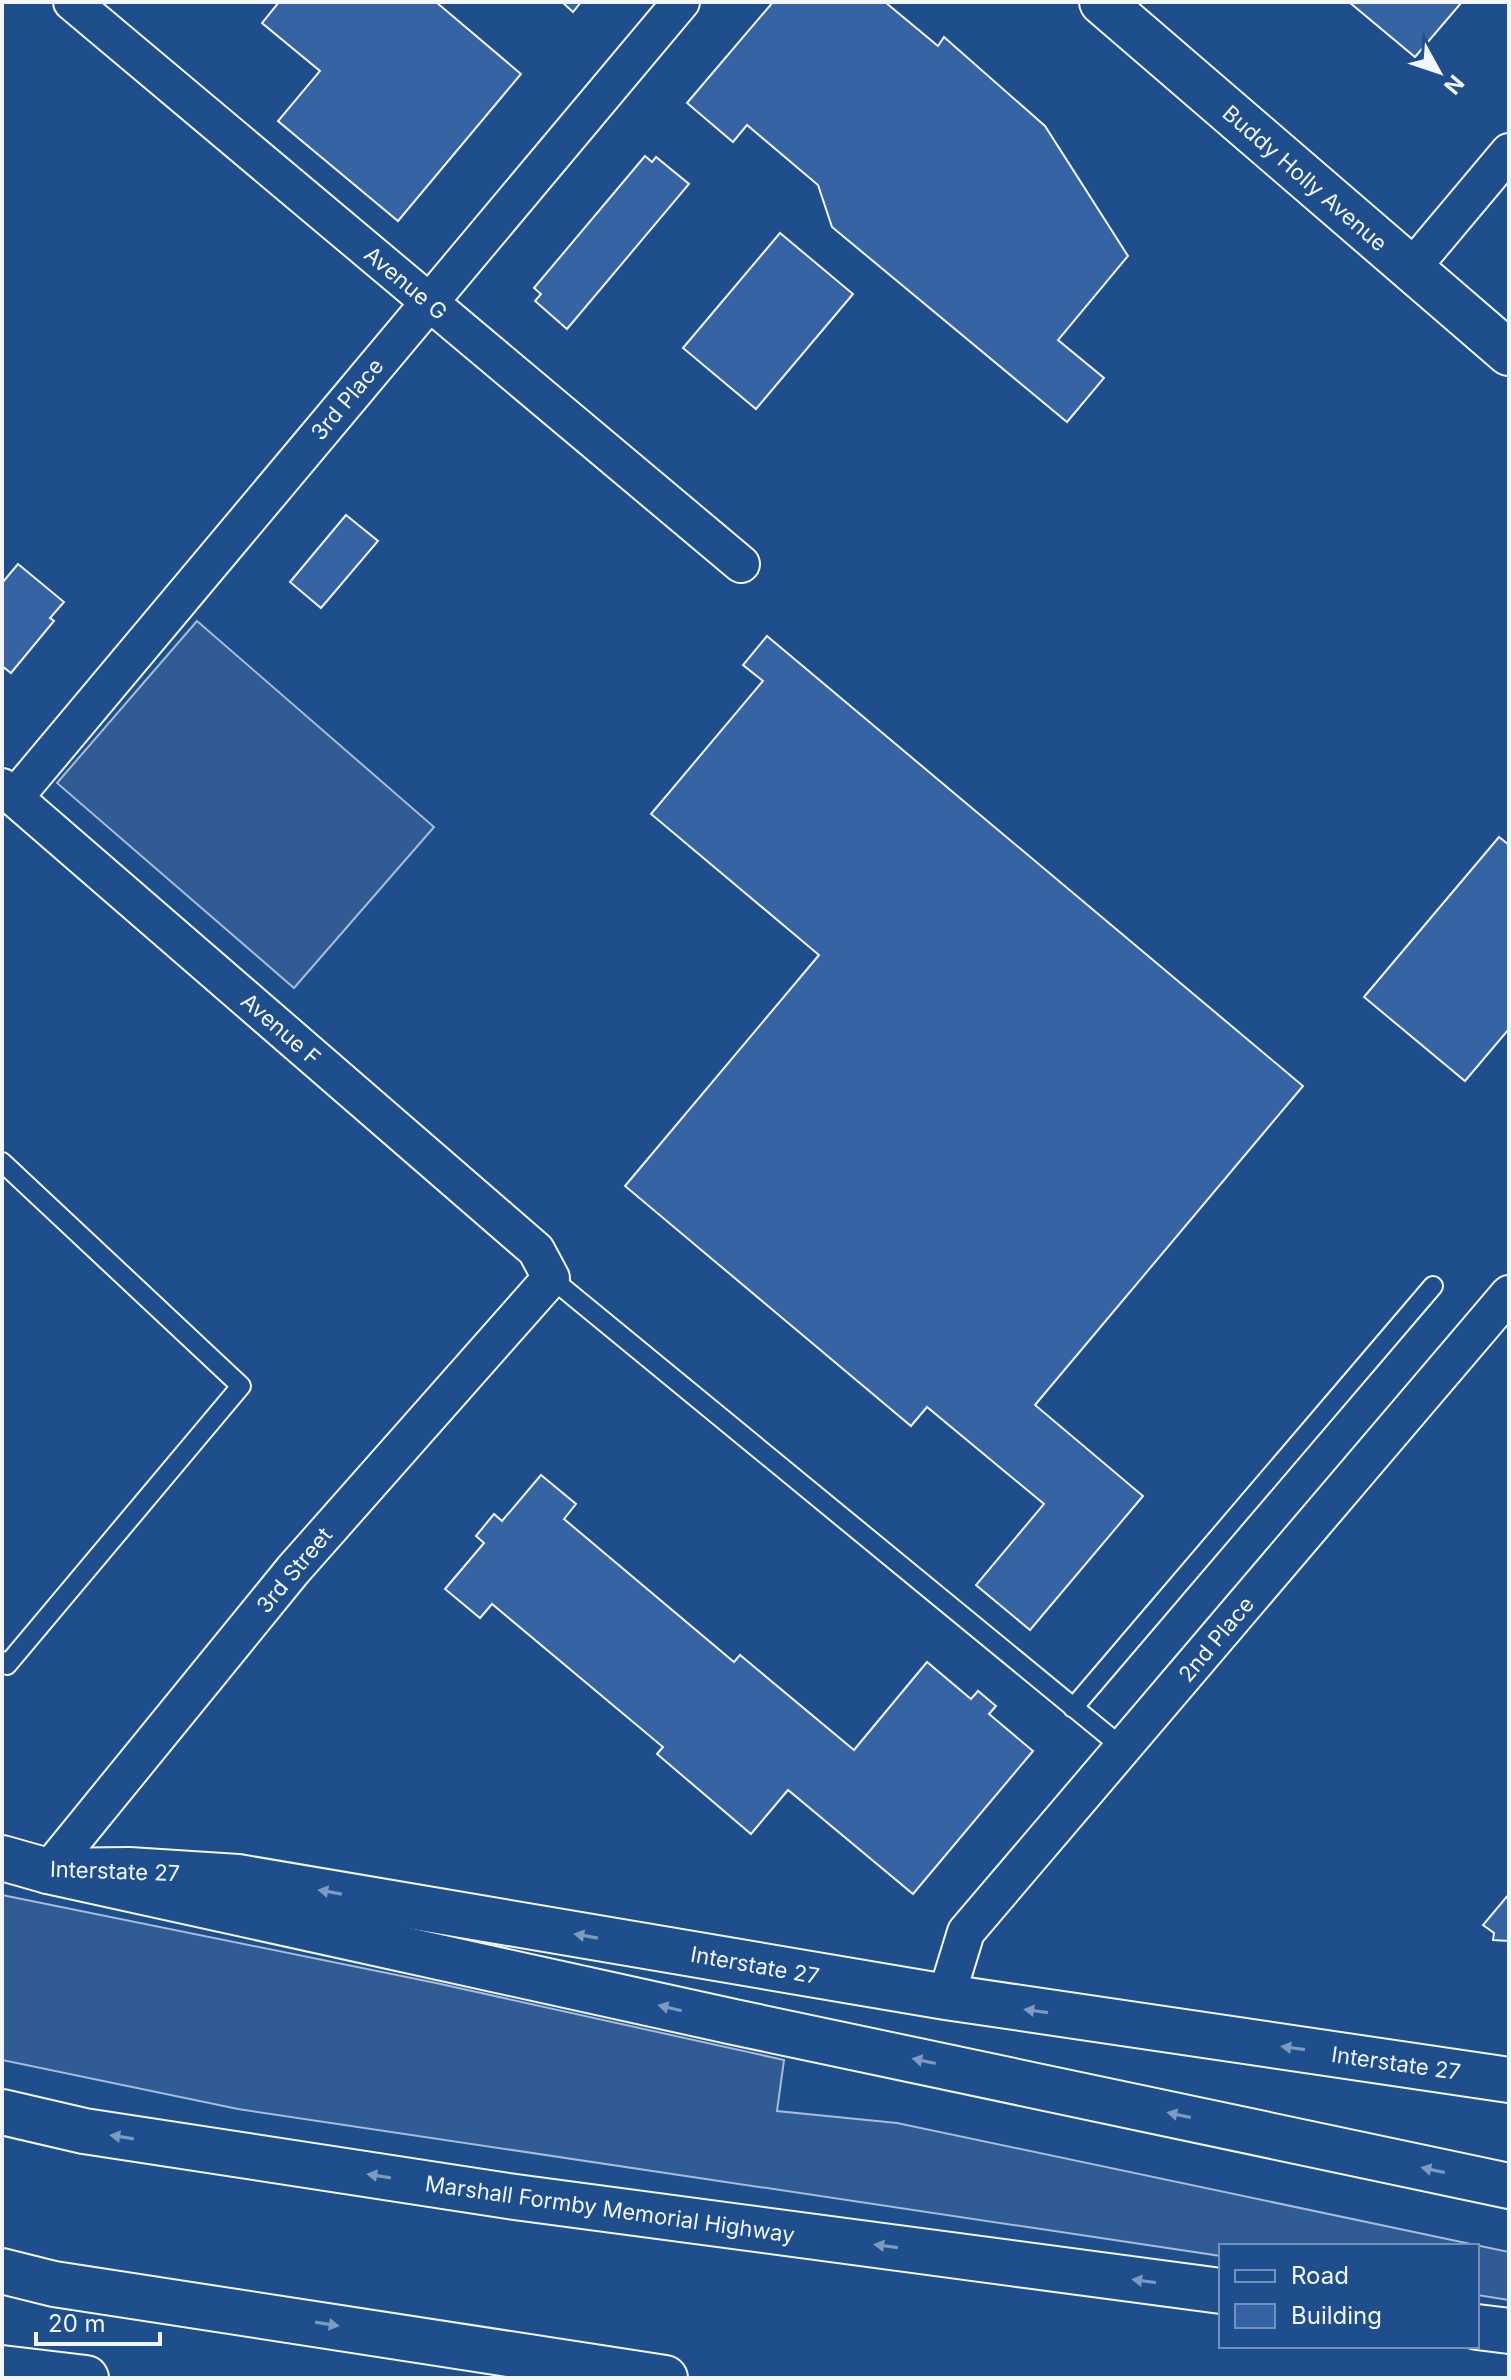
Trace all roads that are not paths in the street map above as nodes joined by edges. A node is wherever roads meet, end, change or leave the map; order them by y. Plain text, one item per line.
1 (72, 2) edge
2 (681, 2) edge
3 (1102, 2) edge
4 (1509, 152) edge
5 (1410, 270) junction
6 (428, 301) junction
7 (1504, 339) edge
8 (741, 564) dead end
9 (8, 792) edge
10 (2, 1162) edge
11 (551, 1278) junction
12 (1433, 1286) dead end
13 (1509, 1294) edge
14 (4, 1665) edge
15 (1073, 1708) junction
16 (1123, 1748) junction
17 (2, 1858) edge
18 (48, 1871) junction
19 (946, 1997) junction
20 (1509, 2080) edge
21 (2, 2112) edge
22 (1509, 2186) edge
23 (2, 2271) edge
24 (1219, 2291) edge
25 (1479, 2327) edge
26 (1509, 2331) edge
27 (2, 2368) edge
28 (86, 2378) edge
29 (665, 2378) edge

1 - 6 street, Avenue G
2 - 6 street, 3rd Place
3 - 5 main road, Buddy Holly Avenue
4 - 5 street
5 - 7 main road, Buddy Holly Avenue
6 - 8 street, Avenue G
6 - 9 street, 3rd Place
9 - 11 street, Avenue F
10 - 14 lane
11 - 15 lane
11 - 18 street, 3rd Street
12 - 15 lane
13 - 16 street, 2nd Place
15 - 16 lane
16 - 19 street, 2nd Place
17 - 18 main road, Interstate 27
19 -> 18 main road, Interstate 27
22 -> 18 main road
20 -> 19 main road, Interstate 27
24 -> 21 main road, Marshall Formby Memorial Highway
23 -> 29 main road
25 - 26 main road
27 - 28 main road

